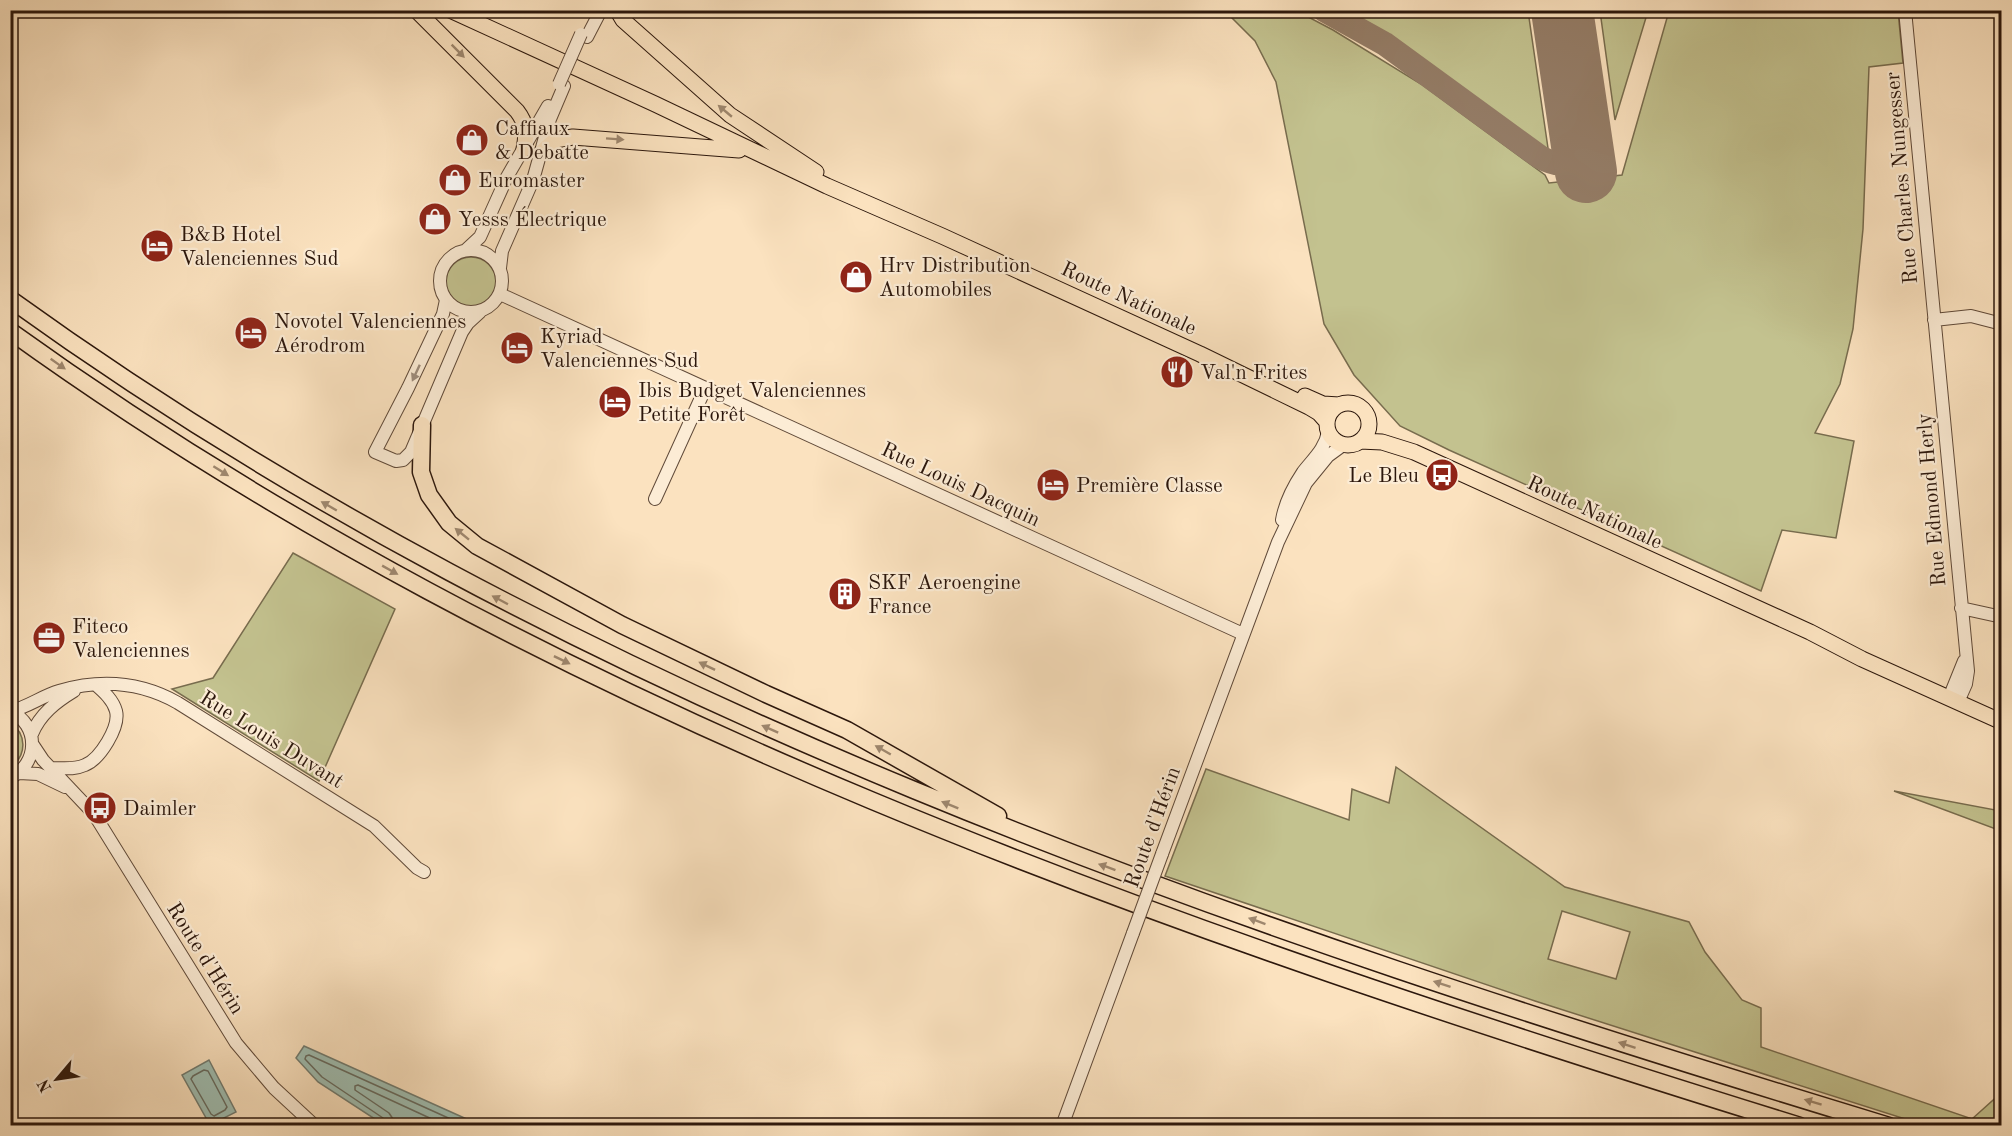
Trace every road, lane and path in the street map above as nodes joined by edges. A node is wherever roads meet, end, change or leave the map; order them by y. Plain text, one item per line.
1 (416, 10) edge
2 (450, 10) edge
3 (475, 10) edge
4 (592, 10) edge
5 (601, 10) edge
6 (617, 10) edge
7 (1905, 10) edge
8 (584, 35) junction
9 (561, 85) junction
10 (524, 149) junction
11 (754, 152) junction
12 (541, 153) junction
13 (827, 178) junction
14 (942, 236) junction
15 (466, 250) junction
16 (500, 268) junction
17 (500, 294) junction
18 (10, 299) edge
19 (446, 300) junction
20 (480, 312) junction
21 (1934, 320) junction
22 (2001, 324) edge
23 (10, 331) edge
24 (1936, 343) joint
25 (1200, 354) junction
26 (705, 389) junction
27 (1339, 405) junction
28 (1369, 420) junction
29 (422, 425) junction
30 (1328, 427) junction
31 (1360, 441) junction
32 (1343, 445) junction
33 (1414, 452) junction
34 (655, 499) dead end
35 (1278, 542) junction
36 (1961, 608) junction
37 (2001, 617) edge
38 (1243, 634) junction
39 (96, 685) junction
40 (80, 687) junction
41 (1955, 696) junction
42 (11, 711) edge
43 (2001, 712) edge
44 (2001, 722) edge
45 (32, 739) junction
46 (52, 768) junction
47 (15, 775) edge
48 (81, 798) junction
49 (1082, 858) junction
50 (424, 872) dead end
51 (315, 1125) edge
52 (1062, 1125) edge
53 (1800, 1125) edge
54 (1889, 1125) edge

1 -> 10 main road
2 - 11 main road
3 - 13 main road
4 - 8 street
5 - 8 street
13 -> 6 main road
7 - 21 street, Rue Charles Nungesser
8 - 9 street, bridge
9 - 10 street
9 - 12 street
10 - 15 street
12 -> 11 main road
11 - 14 main road
12 - 16 street
13 - 14 main road
14 - 25 main road, Route Nationale
15 - 16 street
15 - 19 street
16 - 17 street
17 - 20 street
17 - 26 street, Rue Louis Dacquin
49 -> 18 highway
19 - 20 street
19 -> 29 street
20 - 29 street
21 - 22 street
21 - 24 street, Rue Charles Nungesser
23 -> 53 highway
24 - 36 street, Rue Edmond Herly
25 - 27 main road, Route Nationale
25 - 30 main road, Route Nationale
26 - 34 street
26 - 38 street, Rue Louis Dacquin
27 - 28 main road
27 - 30 main road
28 - 31 main road
28 - 33 main road
49 -> 29 highway
30 - 32 main road
30 - 35 street, Route d'Hérin
31 - 32 main road
31 - 33 main road, Route Nationale
32 - 35 street, Route d'Hérin
33 - 41 main road, Route Nationale
35 - 38 street, Route d'Hérin
36 - 37 street
36 - 41 street, Rue Edmond Herly
38 - 52 street, Route d'Hérin, bridge
39 - 40 street, Rue Louis Duvant
39 - 46 street
39 - 50 street, Rue Louis Duvant
40 - 42 street, Rue Louis Duvant
40 - 45 street, Rue Louis Duvant
41 - 43 main road, Route Nationale
41 - 44 main road, Route Nationale
42 - 45 street, Route d'Hérin
45 - 46 street, Route d'Hérin
45 - 47 street, Rue Louis Duvant
46 - 48 street, Route d'Hérin
47 - 48 street, Route d'Hérin
48 - 51 street, Route d'Hérin
54 -> 49 highway

